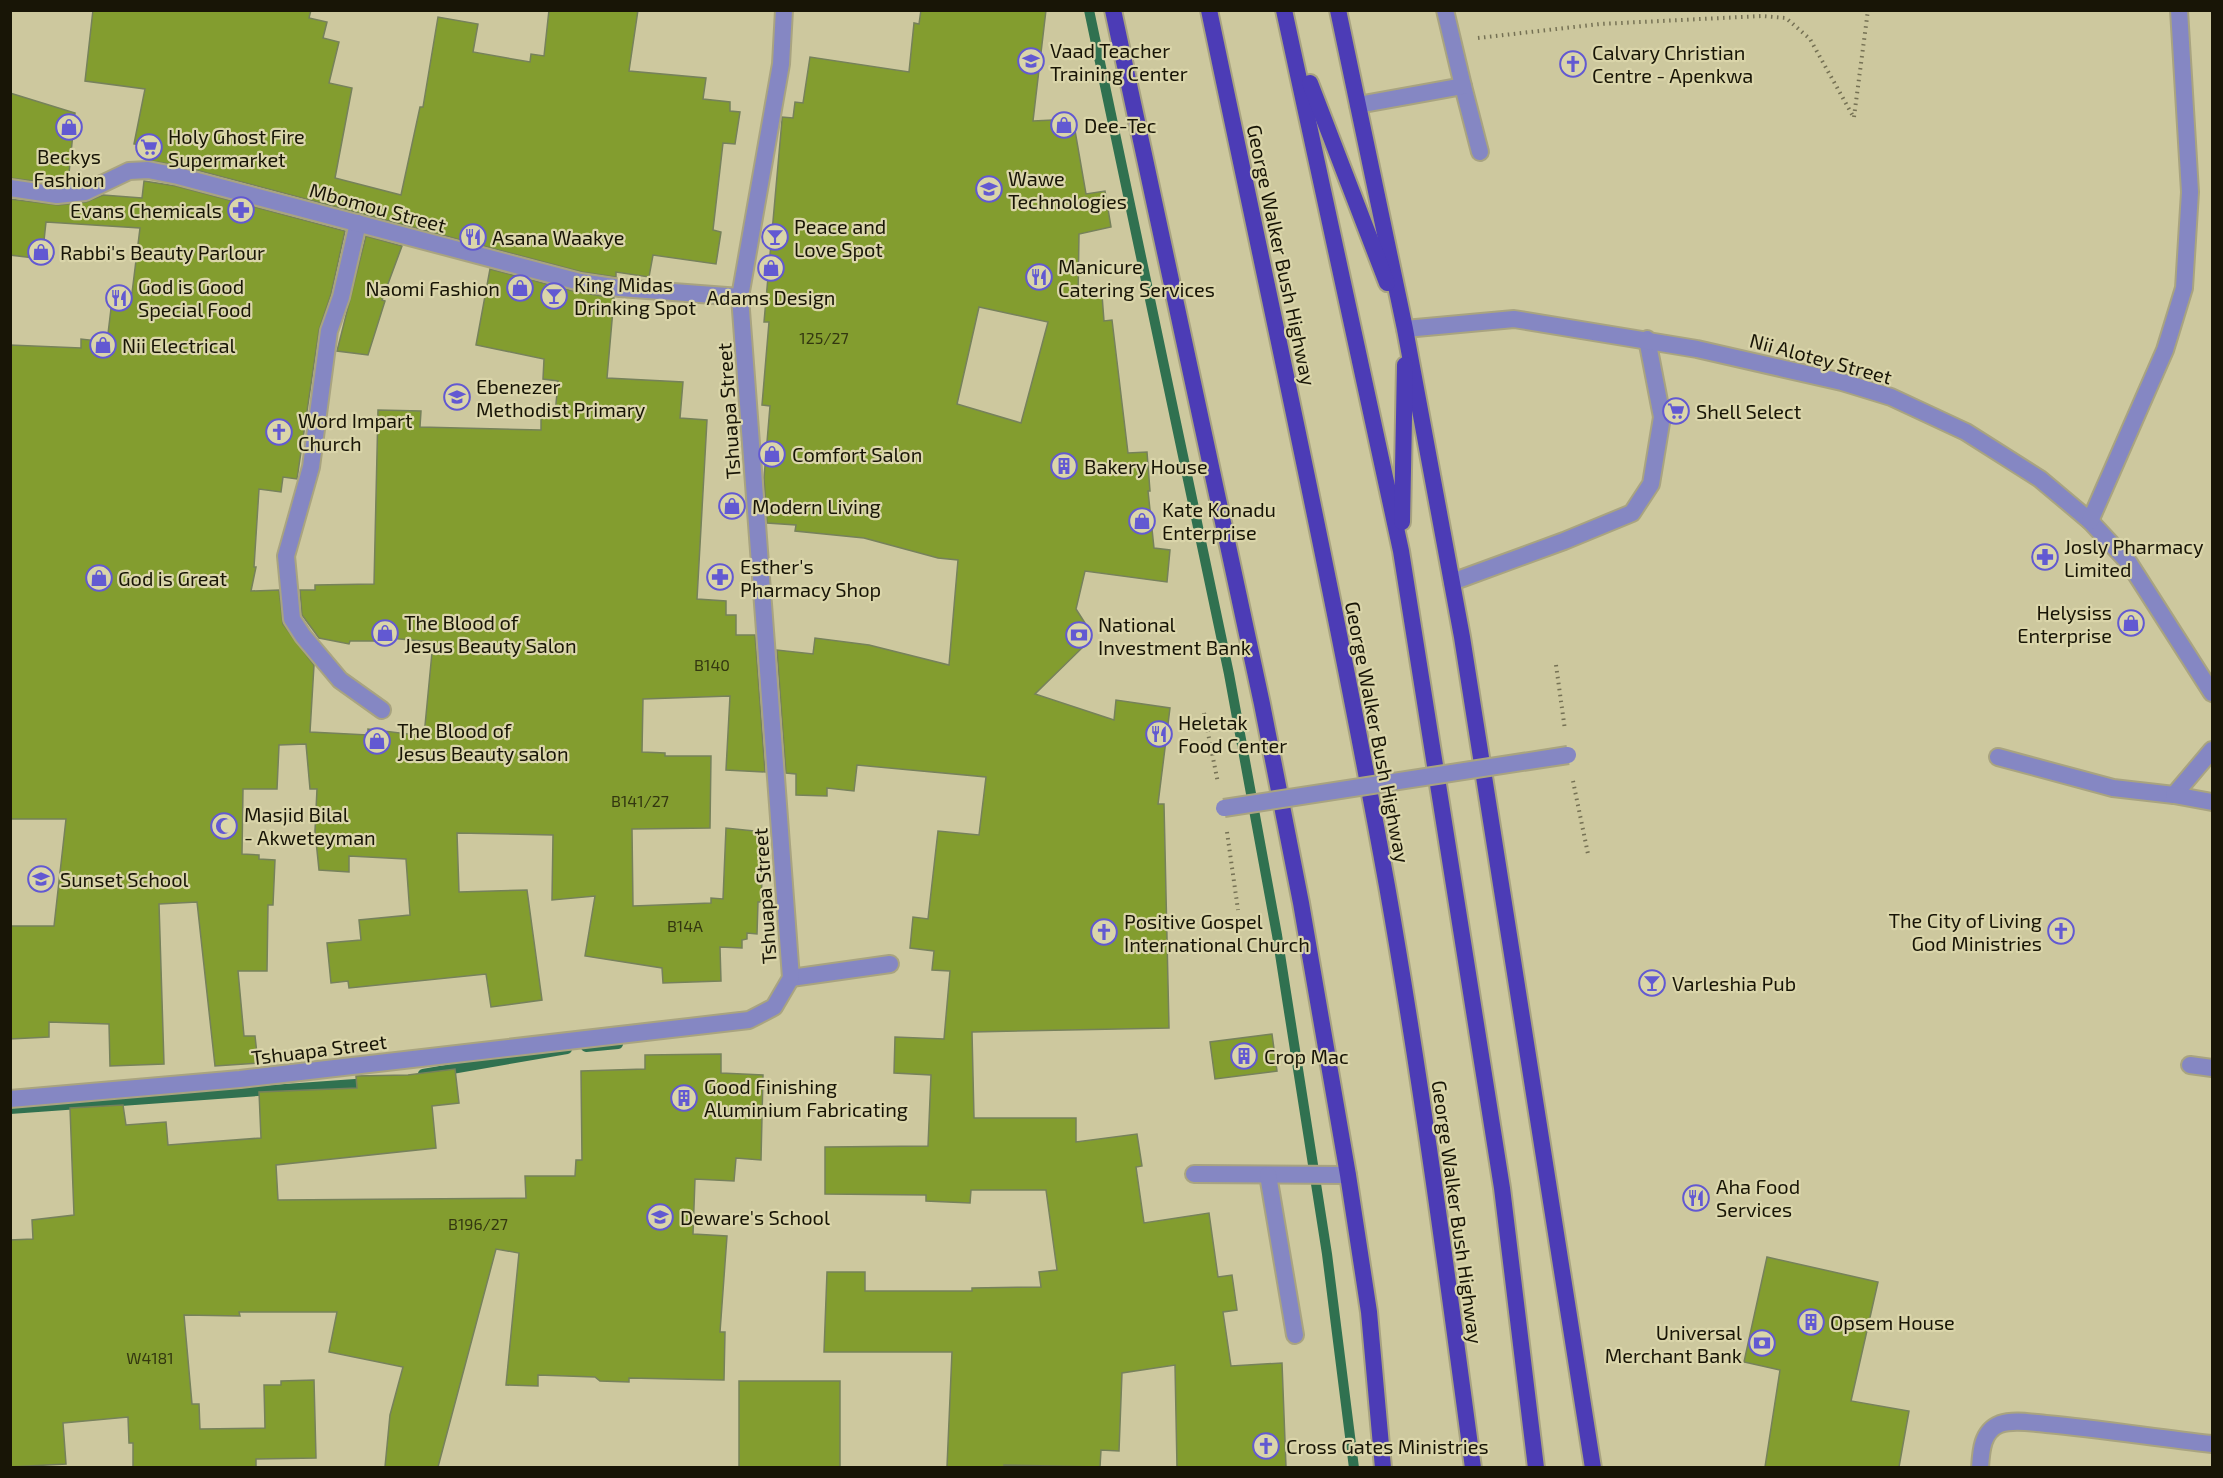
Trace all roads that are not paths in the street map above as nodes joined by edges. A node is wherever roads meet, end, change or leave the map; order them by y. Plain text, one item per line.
1 (784, 10) edge
2 (1113, 10) edge
3 (1209, 10) edge
4 (1286, 10) edge
5 (1338, 10) edge
6 (1445, 10) edge
7 (2179, 10) edge
8 (1462, 86) junction
9 (1358, 105) junction
10 (1480, 152) dead end
11 (10, 188) edge
12 (358, 224) junction
13 (740, 297) junction
14 (1405, 329) junction
15 (1647, 339) junction
16 (2090, 521) junction
17 (1401, 551) junction
18 (1452, 582) junction
19 (2212, 693) edge
20 (382, 710) dead end
21 (2212, 750) edge
22 (1568, 755) dead end
23 (1998, 757) dead end
24 (2174, 795) junction
25 (2212, 802) edge
26 (1224, 808) dead end
27 (890, 964) dead end
28 (791, 978) junction
29 (2190, 1065) dead end
30 (2212, 1068) edge
31 (10, 1099) edge
32 (1194, 1174) dead end
33 (1268, 1175) junction
34 (1348, 1175) junction
35 (1295, 1335) dead end
36 (2212, 1444) edge
37 (1383, 1467) edge
38 (1473, 1467) edge
39 (1536, 1467) edge
40 (1593, 1467) edge
41 (1980, 1467) edge

1 - 13 street, Tshuapa Street
2 - 34 highway
3 - 38 highway, George Walker Bush Highway
4 - 14 highway
4 - 17 highway
5 - 9 highway
6 - 8 street
7 - 16 street
8 - 9 street
8 - 10 street
9 - 14 highway
11 - 12 street, Mbomou Street
12 - 13 street, Mbomou Street
12 - 20 street
13 - 28 street, Tshuapa Street
14 - 15 street, Nii Alotey Street
14 - 17 highway
14 - 18 highway
15 - 16 street, Nii Alotey Street
15 - 18 street
16 - 19 street, Nii Alotey Street
17 - 39 highway
18 - 40 highway
21 - 24 street
22 - 26 street, bridge
23 - 24 street
24 - 25 street
27 - 28 street
28 - 31 street, Tshuapa Street
29 - 30 street
32 - 33 street
33 - 34 street
33 - 35 street
34 - 37 highway
36 - 41 street

